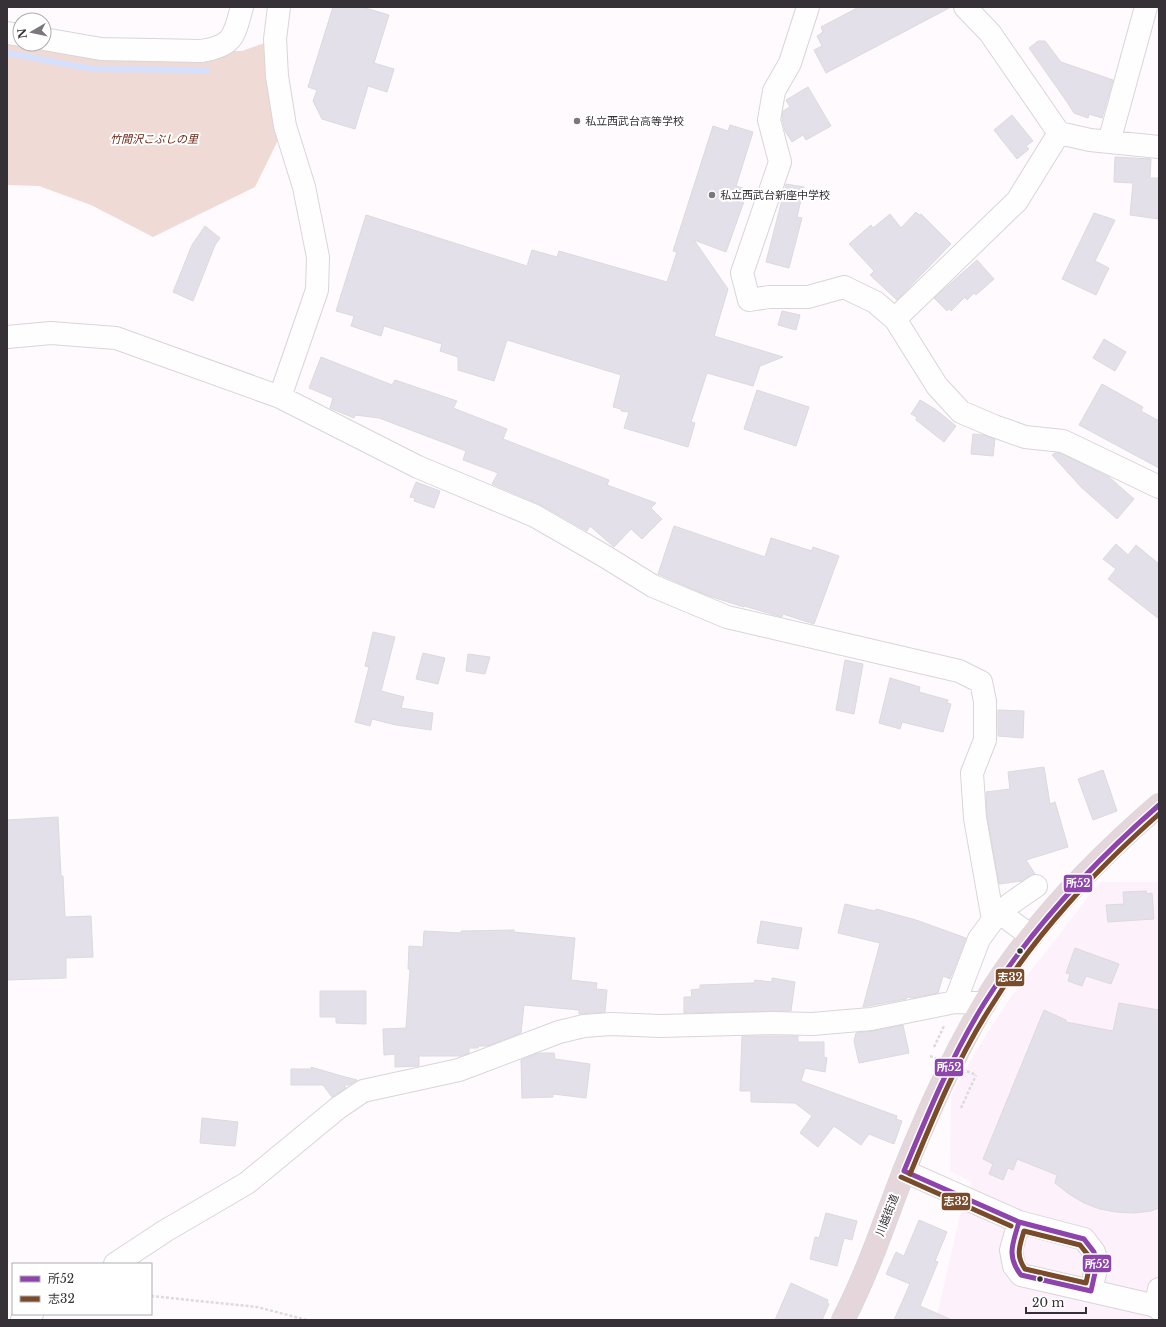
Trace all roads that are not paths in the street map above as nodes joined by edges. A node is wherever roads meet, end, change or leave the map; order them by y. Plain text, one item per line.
1 (242, 7) edge
2 (279, 7) edge
3 (808, 7) edge
4 (966, 7) edge
5 (1146, 7) edge
6 (52, 40) edge
7 (1058, 133) junction
8 (1109, 142) junction
9 (1159, 147) edge
10 (895, 319) junction
11 (7, 337) edge
12 (280, 397) junction
13 (1159, 487) edge
14 (1159, 805) edge
15 (1036, 886) dead end
16 (996, 917) junction
17 (1031, 936) junction
18 (955, 1002) junction
19 (985, 1002) junction
20 (904, 1171) junction
21 (1019, 1222) junction
22 (117, 1263) edge
23 (1091, 1291) junction
24 (1158, 1302) edge
25 (843, 1320) edge

1 - 6 street
2 - 12 street
3 - 10 street
4 - 7 street
5 - 8 street
7 - 8 street
7 - 10 street
8 - 9 street
10 - 13 street
11 - 12 street
12 - 16 street
14 - 17 highway, 川越街道
15 - 16 street
16 - 17 street
16 - 18 street
17 - 19 highway, 川越街道
18 - 19 street
18 - 22 street
19 - 20 highway, 川越街道
20 - 21 street
20 - 25 highway, 川越街道
21 - 23 street
21 - 23 street
23 - 24 street

